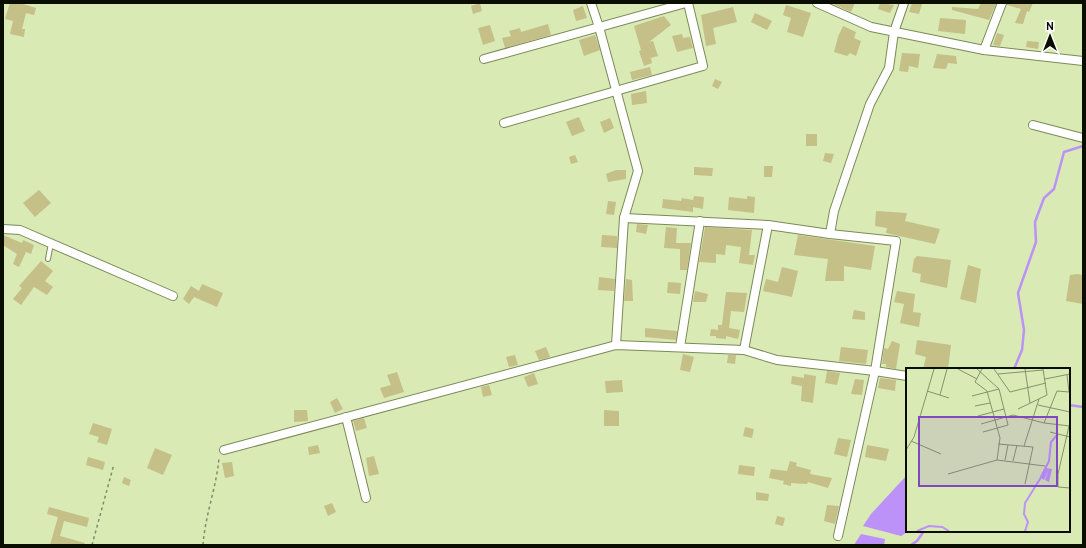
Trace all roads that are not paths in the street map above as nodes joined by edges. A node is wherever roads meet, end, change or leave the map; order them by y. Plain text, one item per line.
1 (591, 3) edge
2 (687, 3) edge
3 (817, 3) edge
4 (904, 3) edge
5 (1002, 3) edge
6 (600, 27) junction
7 (894, 32) junction
8 (984, 50) junction
9 (484, 59) dead end
10 (1083, 61) edge
11 (617, 91) junction
12 (504, 123) dead end
13 (1033, 125) dead end
14 (1083, 138) edge
15 (624, 218) junction
16 (700, 221) junction
17 (768, 225) junction
18 (3, 229) edge
19 (830, 234) junction
20 (51, 243) junction
21 (48, 259) dead end
22 (174, 296) dead end
23 (616, 345) junction
24 (680, 347) junction
25 (744, 350) junction
26 (875, 371) junction
27 (906, 376) edge
28 (346, 417) junction
29 (224, 450) road end
30 (366, 498) dead end
31 (838, 536) dead end

1 - 6 street
2 - 6 street
2 - 11 street
3 - 7 street
4 - 7 street
5 - 8 street
6 - 9 street
6 - 11 street
7 - 8 street
7 - 19 street
8 - 10 street
11 - 12 street
11 - 15 street
13 - 14 street
15 - 16 street
15 - 23 street
16 - 17 street
16 - 24 street
17 - 19 street
17 - 25 street
18 - 20 street
19 - 26 street
20 - 21 lane
20 - 22 street
23 - 24 street
23 - 28 street
24 - 25 street
25 - 26 street
26 - 27 street
26 - 31 street
28 - 29 street
28 - 30 street

